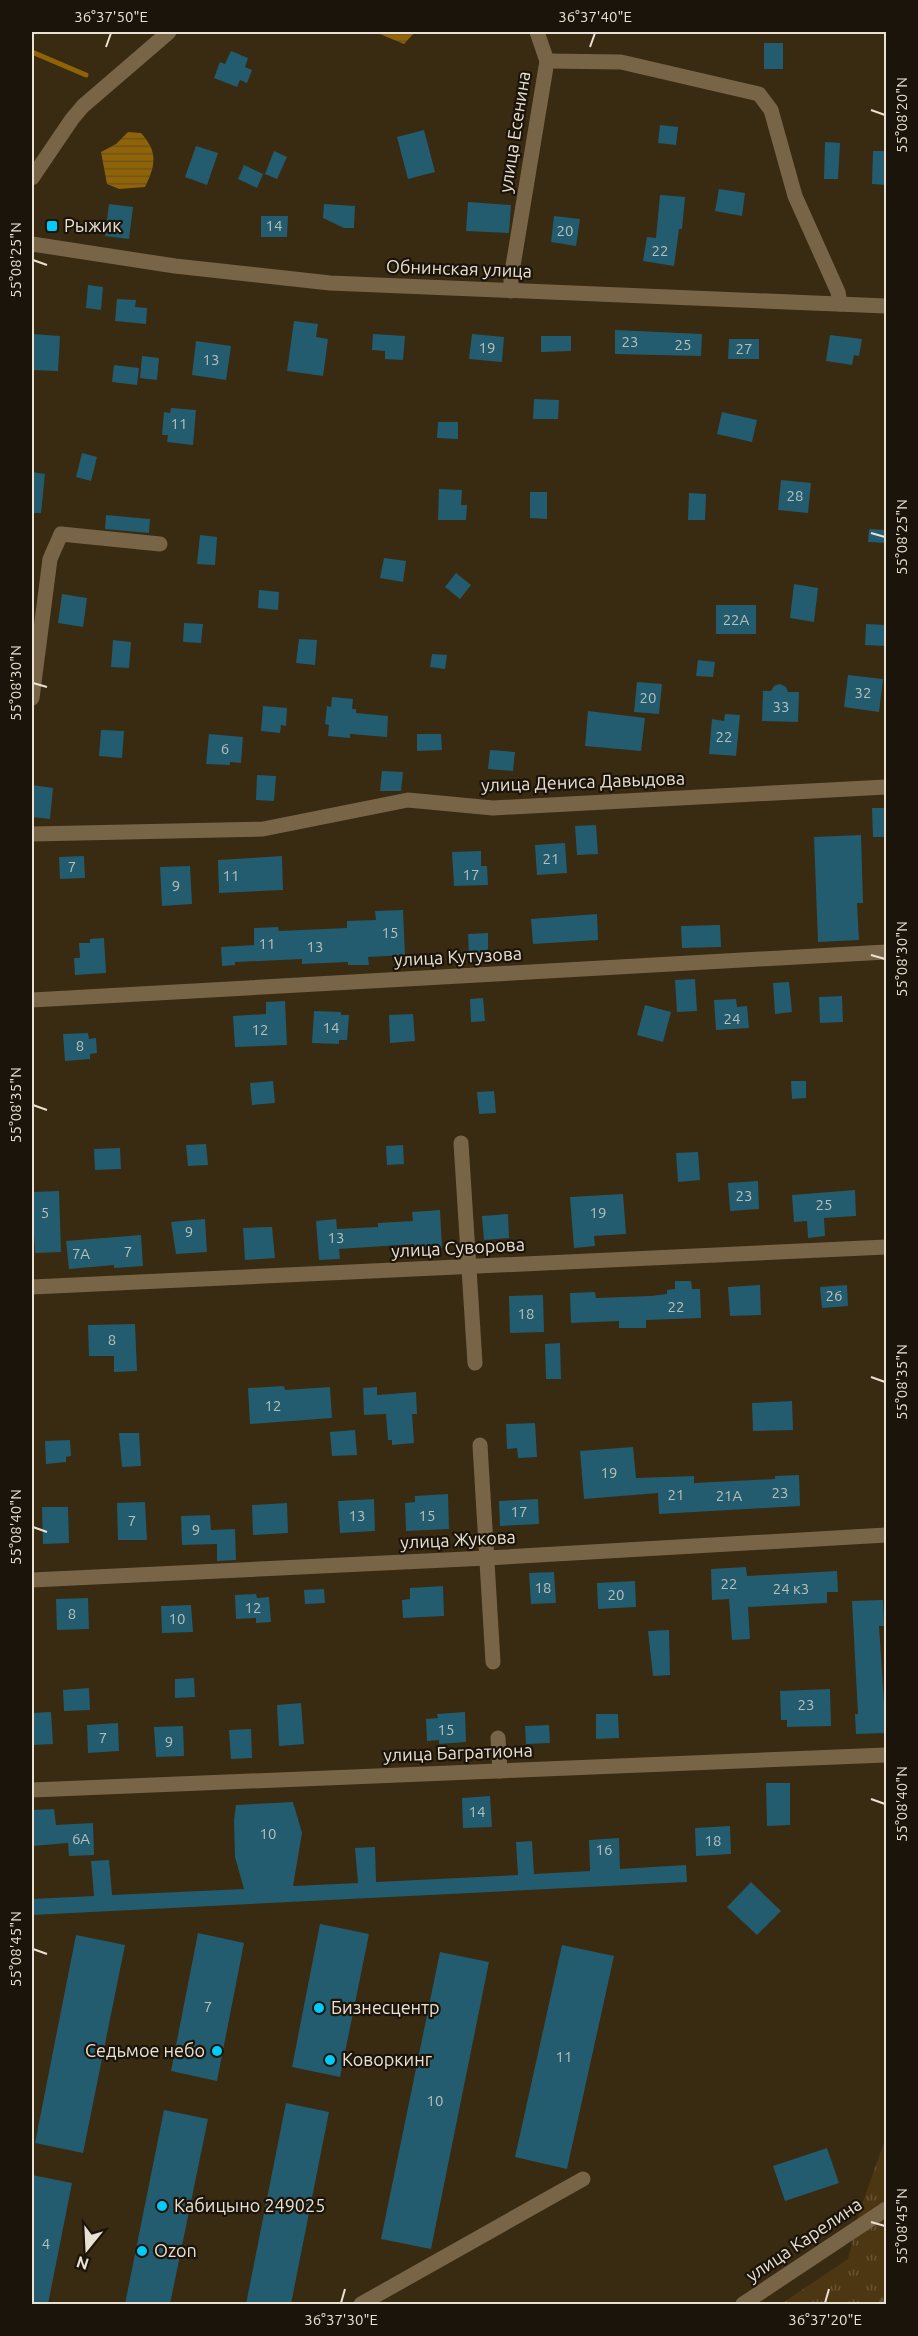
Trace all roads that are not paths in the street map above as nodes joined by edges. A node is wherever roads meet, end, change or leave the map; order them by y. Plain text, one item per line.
1 (169, 32) edge
2 (537, 32) edge
3 (547, 61) junction
4 (32, 178) edge
5 (32, 244) edge
6 (511, 291) junction
7 (840, 304) junction
8 (886, 306) edge
9 (160, 544) dead end
10 (32, 698) edge
11 (886, 787) edge
12 (32, 834) edge
13 (886, 952) edge
14 (32, 1000) edge
15 (461, 1143) dead end
16 (886, 1247) edge
17 (469, 1267) junction
18 (32, 1287) edge
19 (475, 1363) dead end
20 (480, 1445) dead end
21 (886, 1535) edge
22 (488, 1558) junction
23 (32, 1580) edge
24 (494, 1662) dead end
25 (498, 1738) dead end
26 (886, 1755) edge
27 (500, 1771) junction
28 (32, 1790) edge
29 (583, 2179) dead end
30 (886, 2209) edge
31 (361, 2304) edge
32 (742, 2304) edge

1 - 4 street
2 - 3 street
3 - 6 street, улица Есенина
3 - 7 street, улица Есенина
5 - 6 street, Обнинская улица
6 - 7 street, Обнинская улица
7 - 8 street, Обнинская улица
9 - 10 street
11 - 12 street, улица Дениса Давыдова
13 - 14 street, улица Кутузова
15 - 17 street
16 - 17 street, улица Суворова
17 - 18 street, улица Суворова
17 - 19 street
20 - 22 street
21 - 22 street, улица Жукова
22 - 23 street, улица Жукова
22 - 24 street
25 - 27 street
26 - 27 street, улица Багратиона
27 - 28 street, улица Багратиона
29 - 31 street
30 - 32 street, улица Карелина

